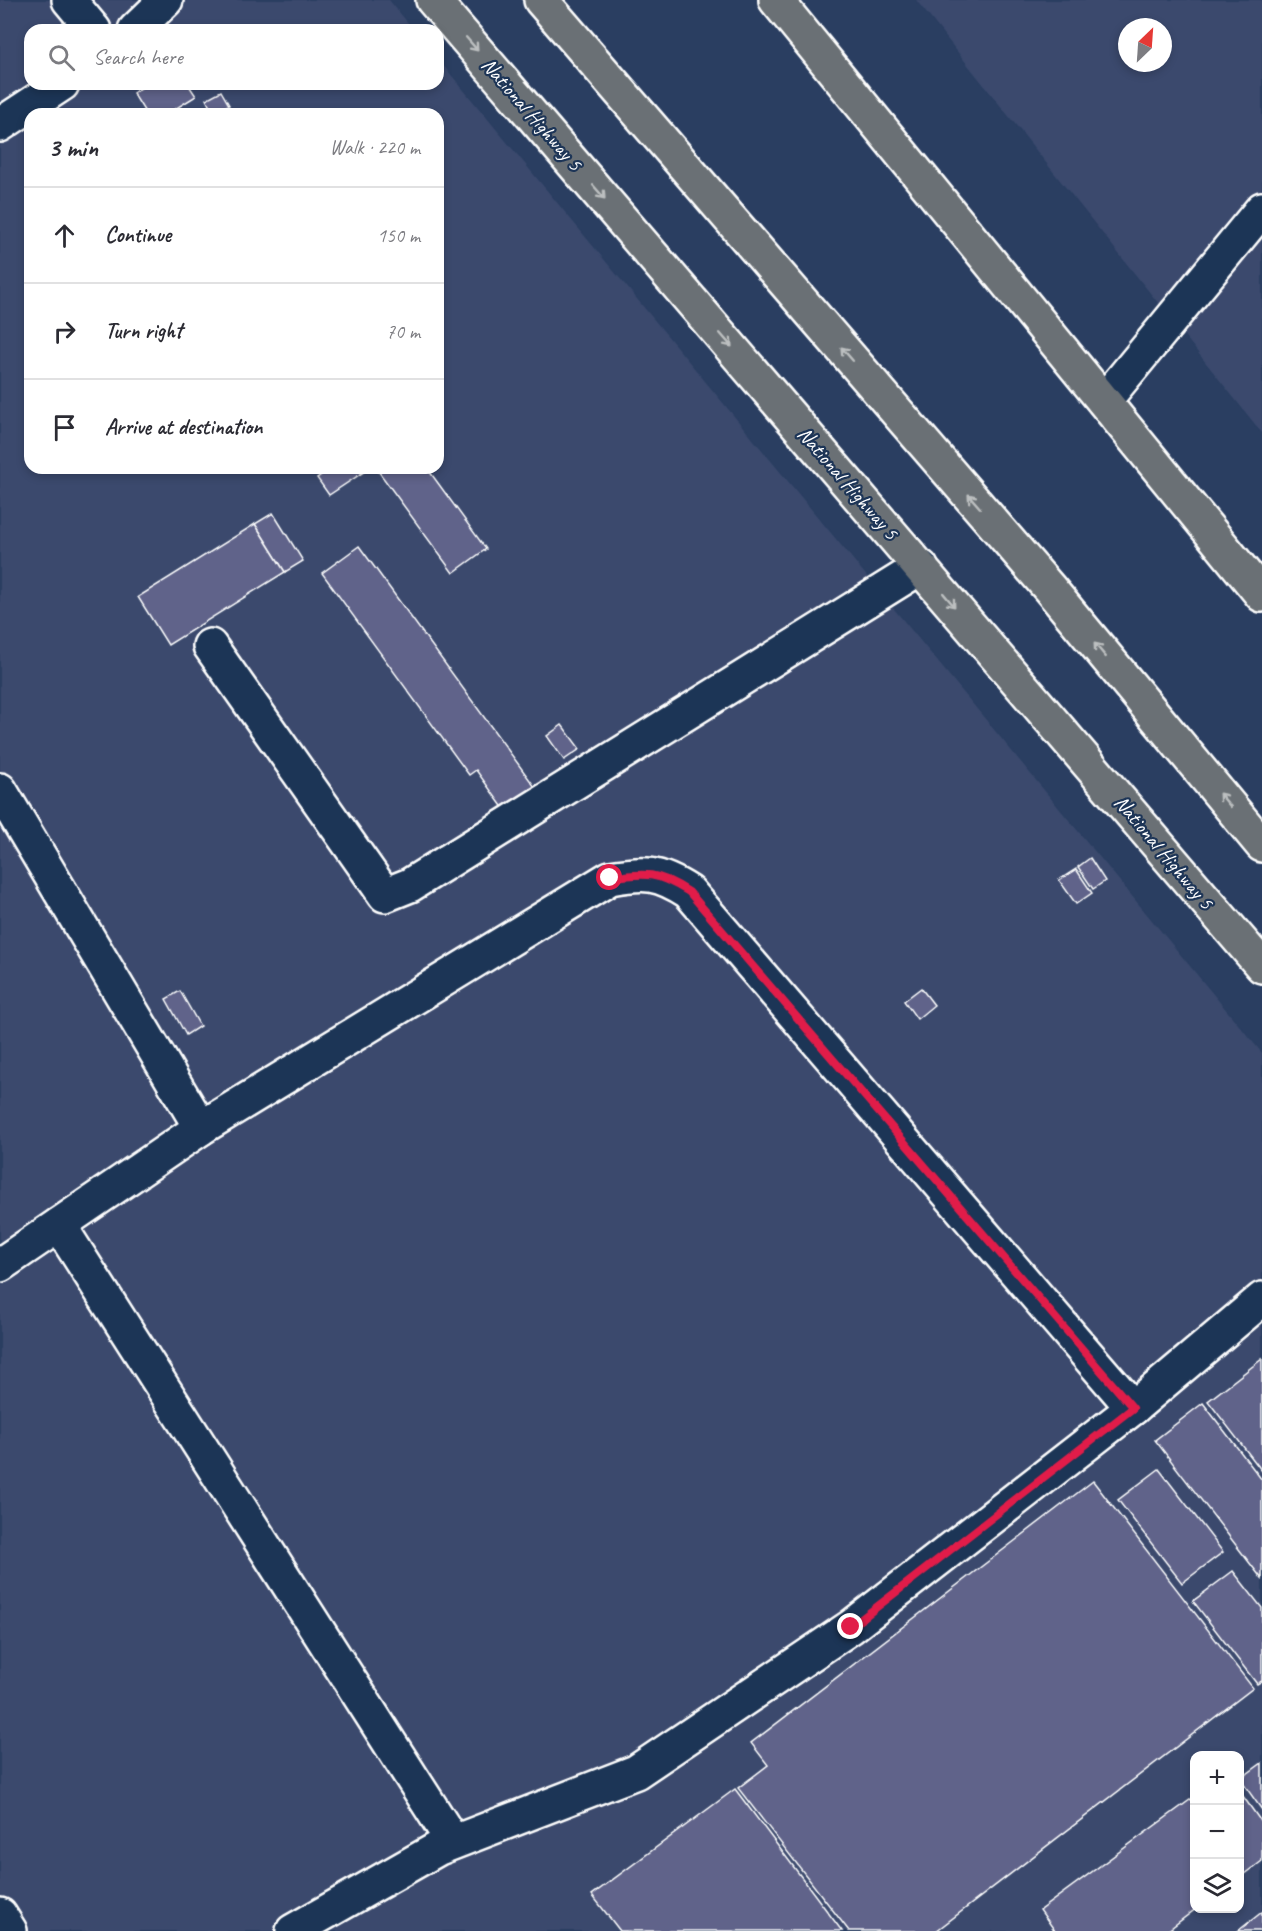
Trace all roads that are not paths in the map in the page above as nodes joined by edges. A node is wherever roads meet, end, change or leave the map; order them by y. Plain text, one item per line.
1 (69, 0) edge
2 (166, 0) edge
3 (434, 0) edge
4 (541, 0) edge
5 (777, 0) edge
6 (89, 24) edge
7 (141, 24) edge
8 (53, 90) edge
9 (26, 108) edge
10 (24, 109) edge
11 (0, 125) edge
12 (1262, 208) edge
13 (1104, 401) junction
14 (921, 567) junction
15 (1262, 595) edge
16 (210, 646) dead end
17 (0, 790) edge
18 (1262, 845) edge
19 (1262, 966) edge
20 (201, 1128) junction
21 (59, 1225) junction
22 (0, 1265) edge
23 (1262, 1299) edge
24 (1133, 1408) junction
25 (453, 1842) junction
26 (0, 1915) edge
27 (10, 1931) edge
28 (293, 1931) edge

1 - 6 lane
2 - 7 lane
3 -> 14 highway, National Highway 5
18 -> 4 highway
5 - 13 highway
8 - 9 lane
10 - 11 lane
12 - 13 lane
13 - 15 highway
14 - 16 lane
14 -> 19 highway, National Highway 5
17 - 20 lane
20 - 21 lane
20 - 24 lane
21 - 22 lane
21 - 25 lane
23 - 24 lane
24 - 25 lane
25 - 28 lane
26 - 27 lane

